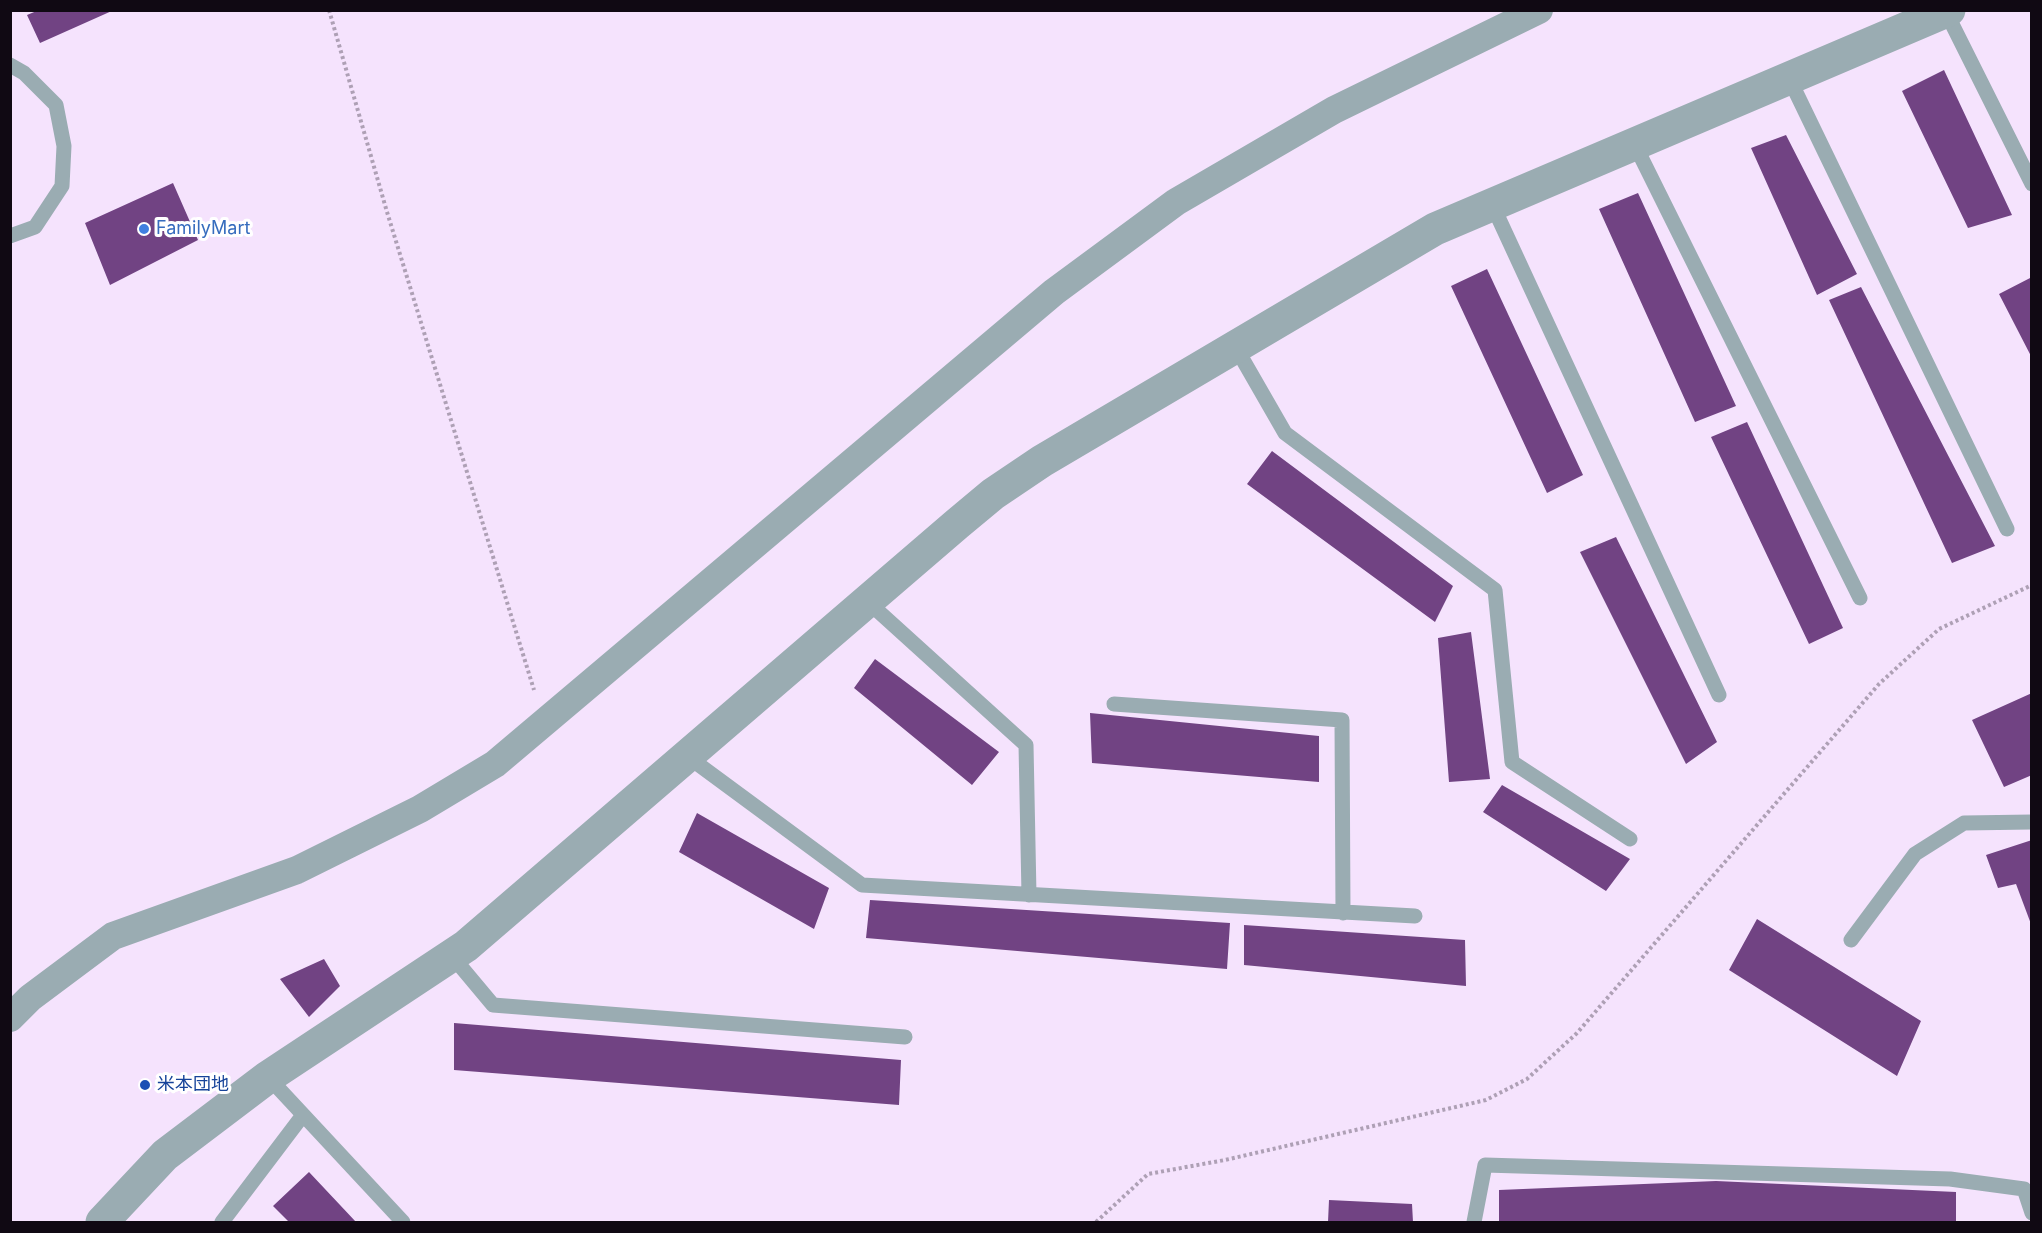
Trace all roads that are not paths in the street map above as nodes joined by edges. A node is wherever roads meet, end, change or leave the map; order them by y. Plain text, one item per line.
1 (1539, 10) edge
2 (1948, 11) edge
3 (10, 65) edge
4 (1789, 78) junction
5 (1634, 143) junction
6 (2031, 184) edge
7 (1492, 204) junction
8 (10, 236) edge
9 (1235, 346) junction
10 (2007, 529) dead end
11 (1860, 598) dead end
12 (867, 601) junction
13 (1719, 695) dead end
14 (1114, 704) dead end
15 (687, 756) junction
16 (2031, 822) edge
17 (1630, 839) dead end
18 (1029, 895) junction
19 (1343, 913) junction
20 (1415, 916) dead end
21 (1851, 940) dead end
22 (452, 956) junction
23 (10, 1018) edge
24 (904, 1037) dead end
25 (268, 1077) junction
26 (303, 1115) junction
27 (2031, 1213) edge
28 (102, 1222) edge
29 (222, 1222) edge
30 (403, 1222) edge
31 (1474, 1222) edge

1 - 23 street
2 - 4 street
2 - 6 lane
3 - 8 lane
4 - 5 street
4 - 10 lane
5 - 7 street
5 - 11 lane
7 - 9 street
7 - 13 lane
9 - 12 street
9 - 17 lane
12 - 15 street
12 - 18 lane
14 - 19 lane
15 - 18 lane
15 - 22 street
16 - 21 lane
18 - 19 lane
19 - 20 lane
22 - 24 lane
22 - 25 street
25 - 26 lane
25 - 28 street
26 - 29 lane
26 - 30 lane
27 - 31 lane

